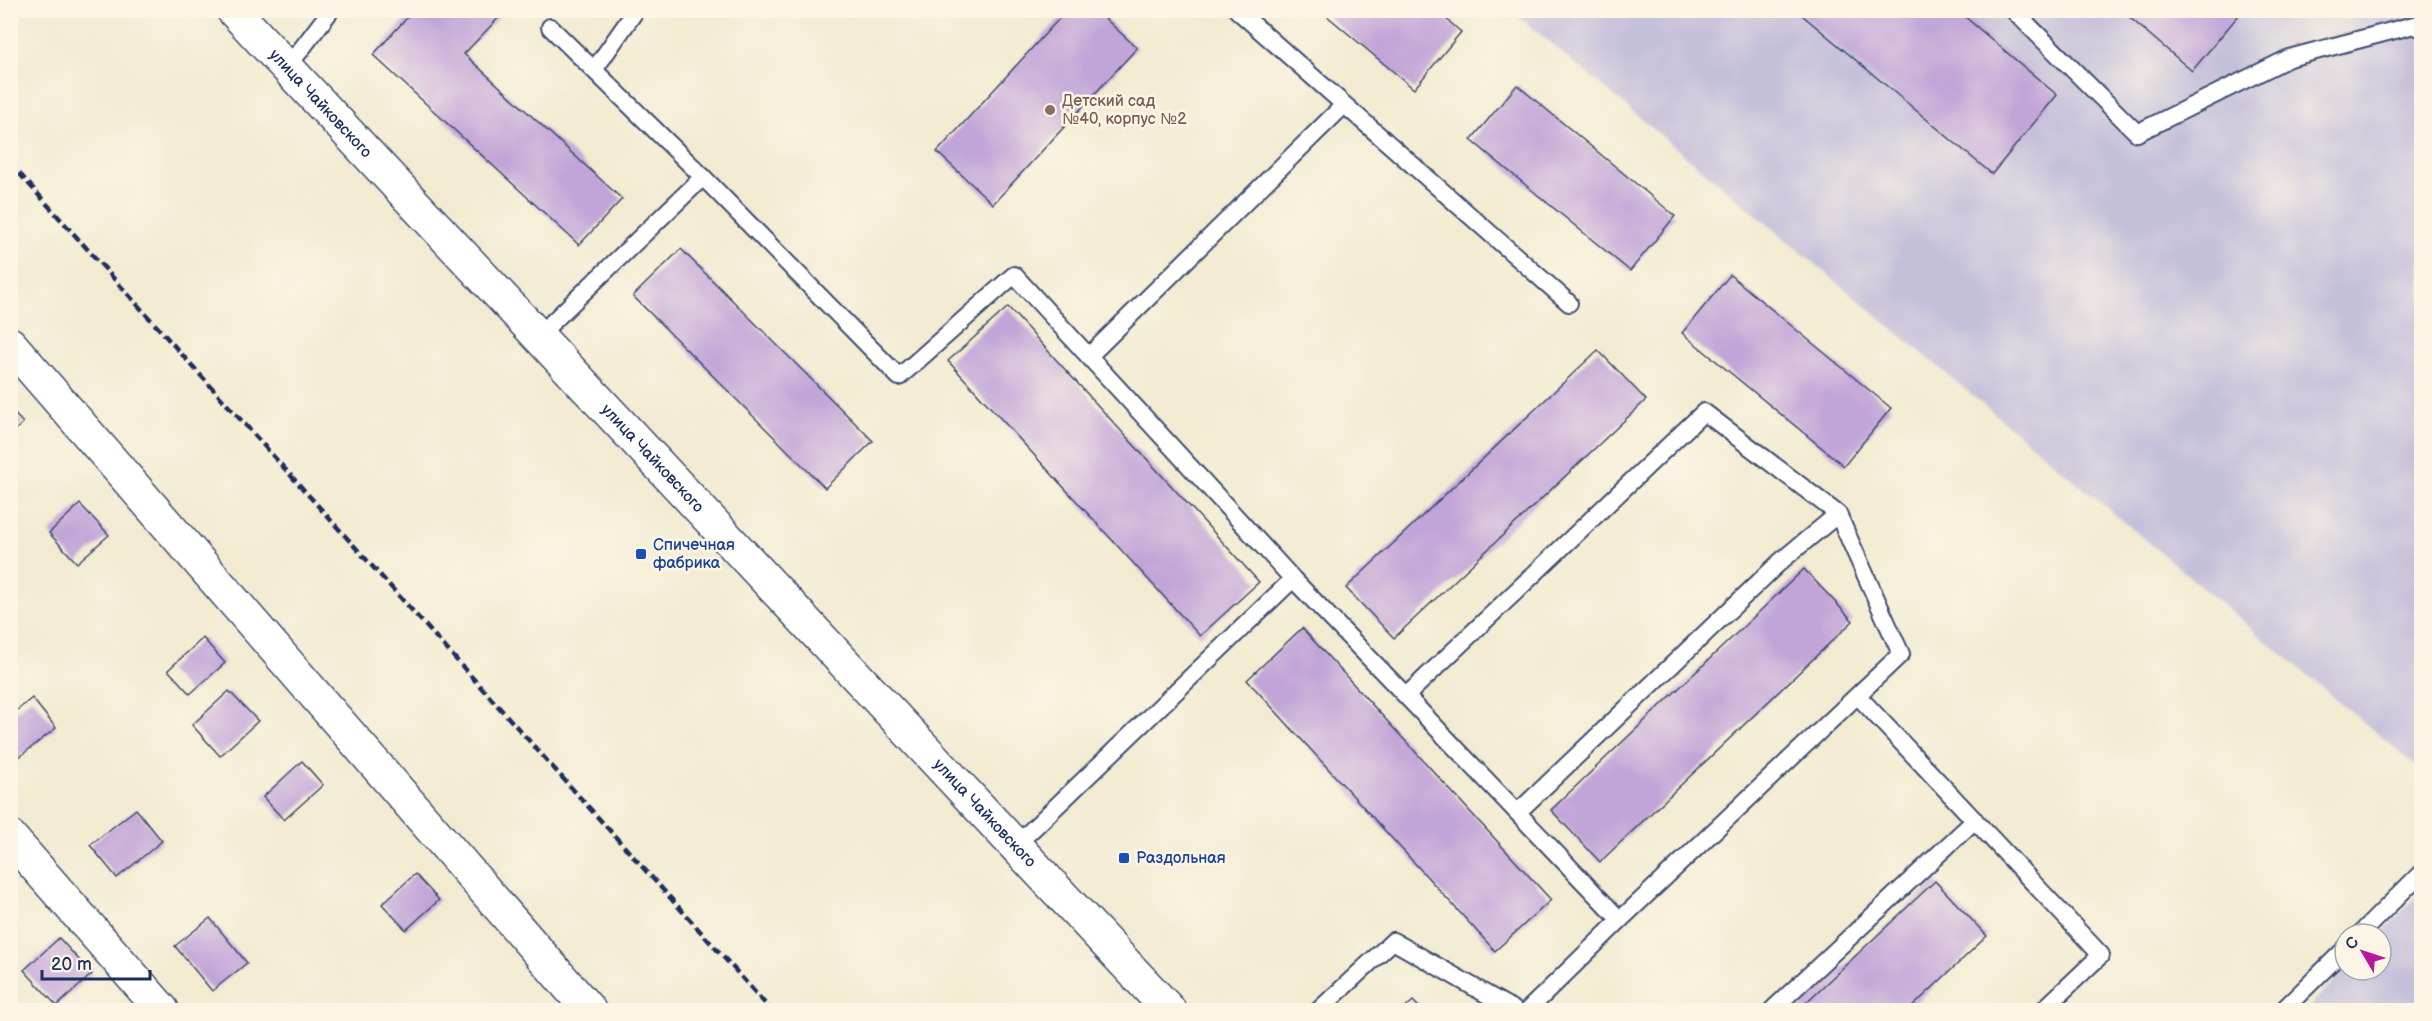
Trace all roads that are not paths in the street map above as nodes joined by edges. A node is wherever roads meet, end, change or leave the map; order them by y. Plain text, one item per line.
1 (233, 10) edge
2 (331, 10) edge
3 (636, 10) edge
4 (1237, 10) edge
5 (2013, 10) edge
6 (550, 27) dead end
7 (2421, 29) edge
8 (287, 68) junction
9 (594, 70) junction
10 (1343, 106) junction
11 (703, 177) junction
12 (1569, 303) dead end
13 (537, 337) junction
14 (10, 344) edge
15 (1089, 356) junction
16 (1838, 514) junction
17 (1293, 579) junction
18 (1406, 696) junction
19 (1858, 696) junction
20 (1518, 812) junction
21 (1975, 820) junction
22 (10, 837) edge
23 (1017, 845) junction
24 (2421, 872) edge
25 (1620, 920) junction
26 (2372, 922) edge
27 (2333, 961) edge
28 (162, 1011) edge
29 (589, 1011) edge
30 (1169, 1011) edge
31 (1319, 1011) edge
32 (1514, 1011) edge
33 (1528, 1011) edge
34 (1772, 1011) edge
35 (2043, 1011) edge
36 (2283, 1011) edge

1 - 8 street, улица Чайковского
2 - 8 lane
3 - 9 lane
4 - 10 lane
5 - 7 lane
6 - 9 lane
8 - 13 street, улица Чайковского
9 - 11 lane
10 - 12 lane
10 - 15 lane
11 - 13 lane
11 - 15 lane
13 - 23 street, улица Чайковского
14 - 29 street
15 - 17 lane
16 - 18 lane
16 - 19 lane
16 - 20 lane
17 - 18 lane
17 - 23 lane
18 - 20 lane
19 - 21 lane
19 - 25 lane
20 - 25 lane
21 - 34 lane
21 - 35 lane
22 - 28 street
23 - 30 street, улица Чайковского
24 - 26 lane
25 - 33 lane
27 - 36 lane
31 - 32 lane

